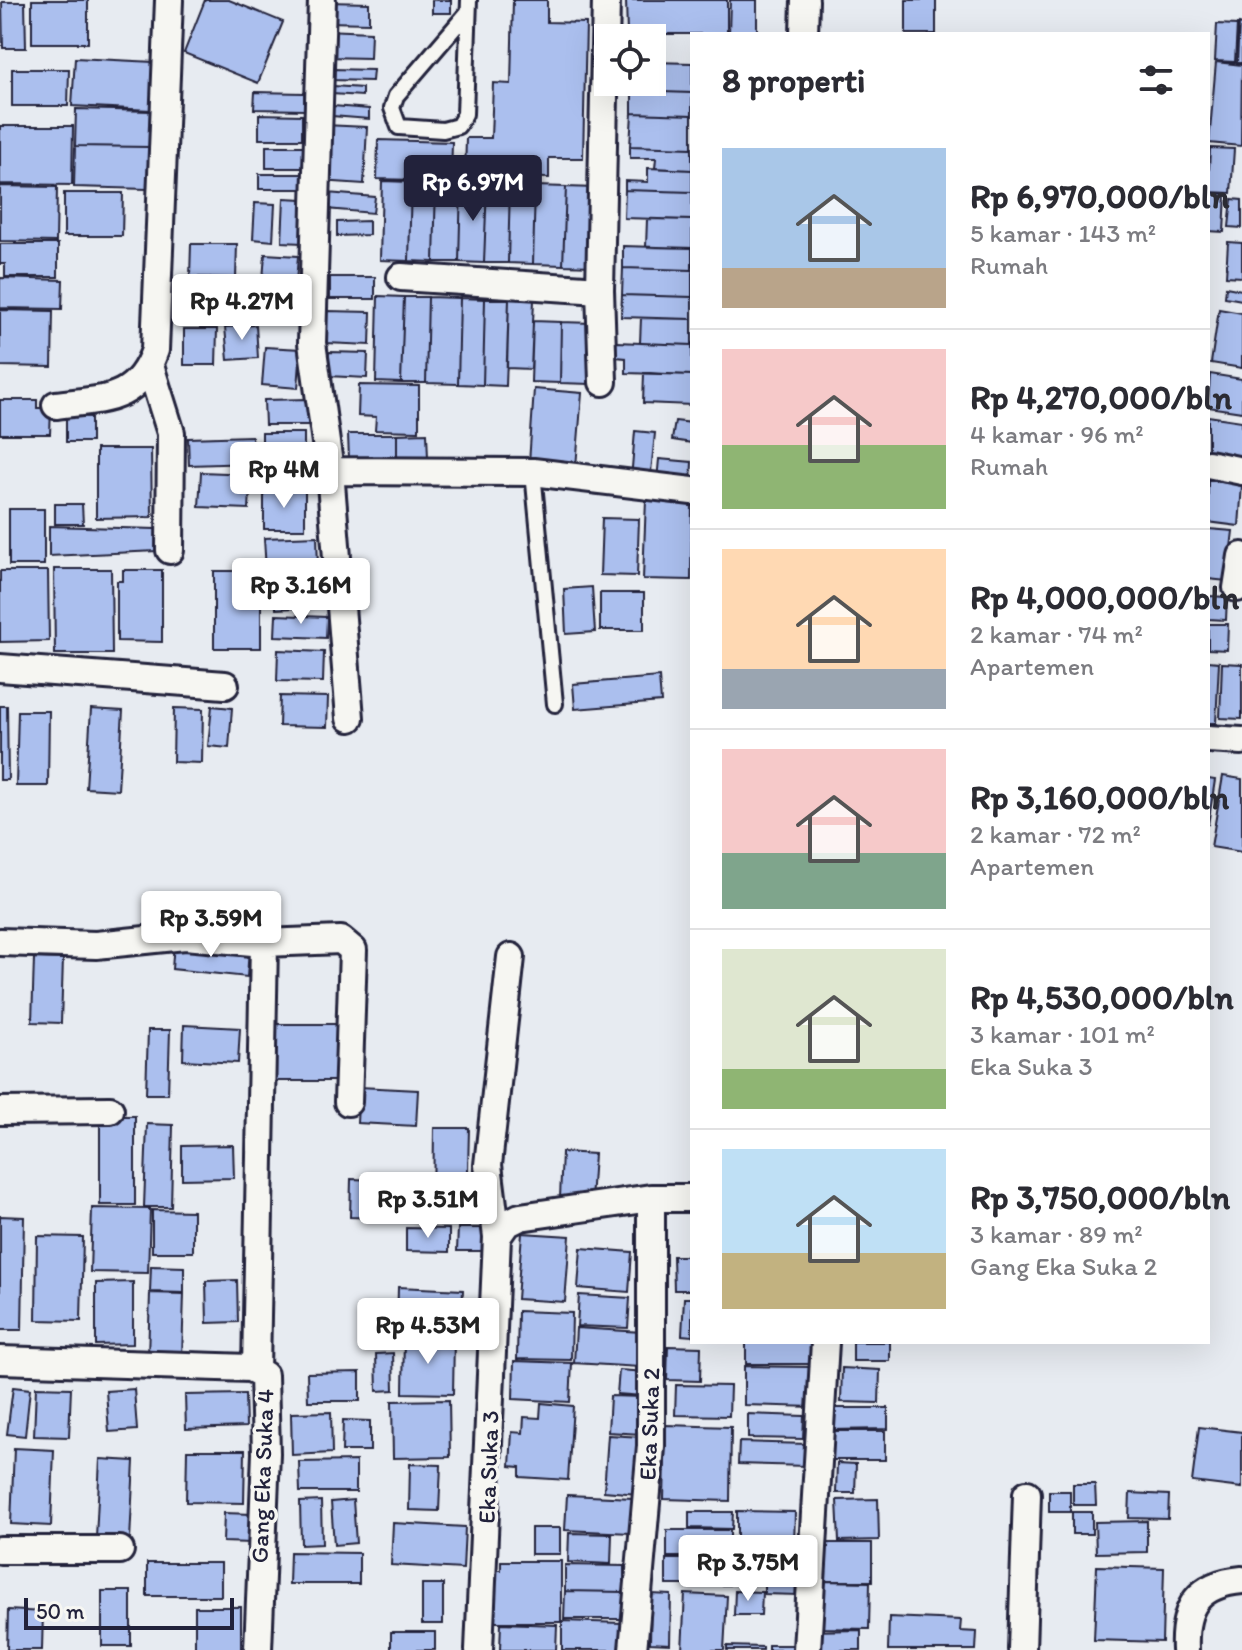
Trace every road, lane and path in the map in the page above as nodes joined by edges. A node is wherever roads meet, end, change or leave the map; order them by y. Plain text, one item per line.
1 (169, 0) edge
2 (322, 0) edge
3 (606, 0) edge
4 (805, 0) edge
5 (468, 6) edge
6 (804, 32) edge
7 (401, 277) dead end
8 (600, 290) junction
9 (150, 366) junction
10 (603, 382) dead end
11 (56, 405) dead end
12 (1210, 464) edge
13 (330, 471) junction
14 (1242, 471) edge
15 (533, 472) junction
16 (690, 491) edge
17 (170, 550) dead end
18 (1242, 556) edge
19 (1237, 588) dead end
20 (0, 668) edge
21 (225, 685) dead end
22 (555, 704) dead end
23 (350, 718) dead end
24 (1210, 739) edge
25 (1242, 741) edge
26 (0, 942) edge
27 (264, 943) junction
28 (511, 957) dead end
29 (348, 1102) dead end
30 (110, 1110) dead end
31 (0, 1111) edge
32 (651, 1198) junction
33 (690, 1198) edge
34 (497, 1237) junction
35 (825, 1344) edge
36 (0, 1360) edge
37 (256, 1370) junction
38 (1027, 1494) dead end
39 (0, 1550) edge
40 (120, 1550) dead end
41 (1242, 1580) edge
42 (258, 1650) edge
43 (479, 1650) edge
44 (633, 1650) edge
45 (807, 1650) edge
46 (1022, 1650) edge
47 (1185, 1650) edge

1 - 9 street
2 - 13 street
3 - 8 street
4 - 6 street
5 - 5 lane
7 - 8 street
8 - 10 street
9 - 11 street
9 - 17 street
12 - 14 street
13 - 15 street
13 - 23 street
15 - 16 street
15 - 22 lane
18 - 19 street
20 - 21 street
24 - 25 street
26 - 27 street
27 - 29 street
27 - 37 street
28 - 34 street, Eka Suka 3
30 - 31 street
32 - 33 street
32 - 34 street
32 - 44 street, Eka Suka 2
34 - 43 street, Eka Suka 3
35 - 45 street
36 - 37 street, Gang Eka Suka 4
37 - 42 street, Gang Eka Suka 4
38 - 46 street
39 - 40 street
41 - 47 street

